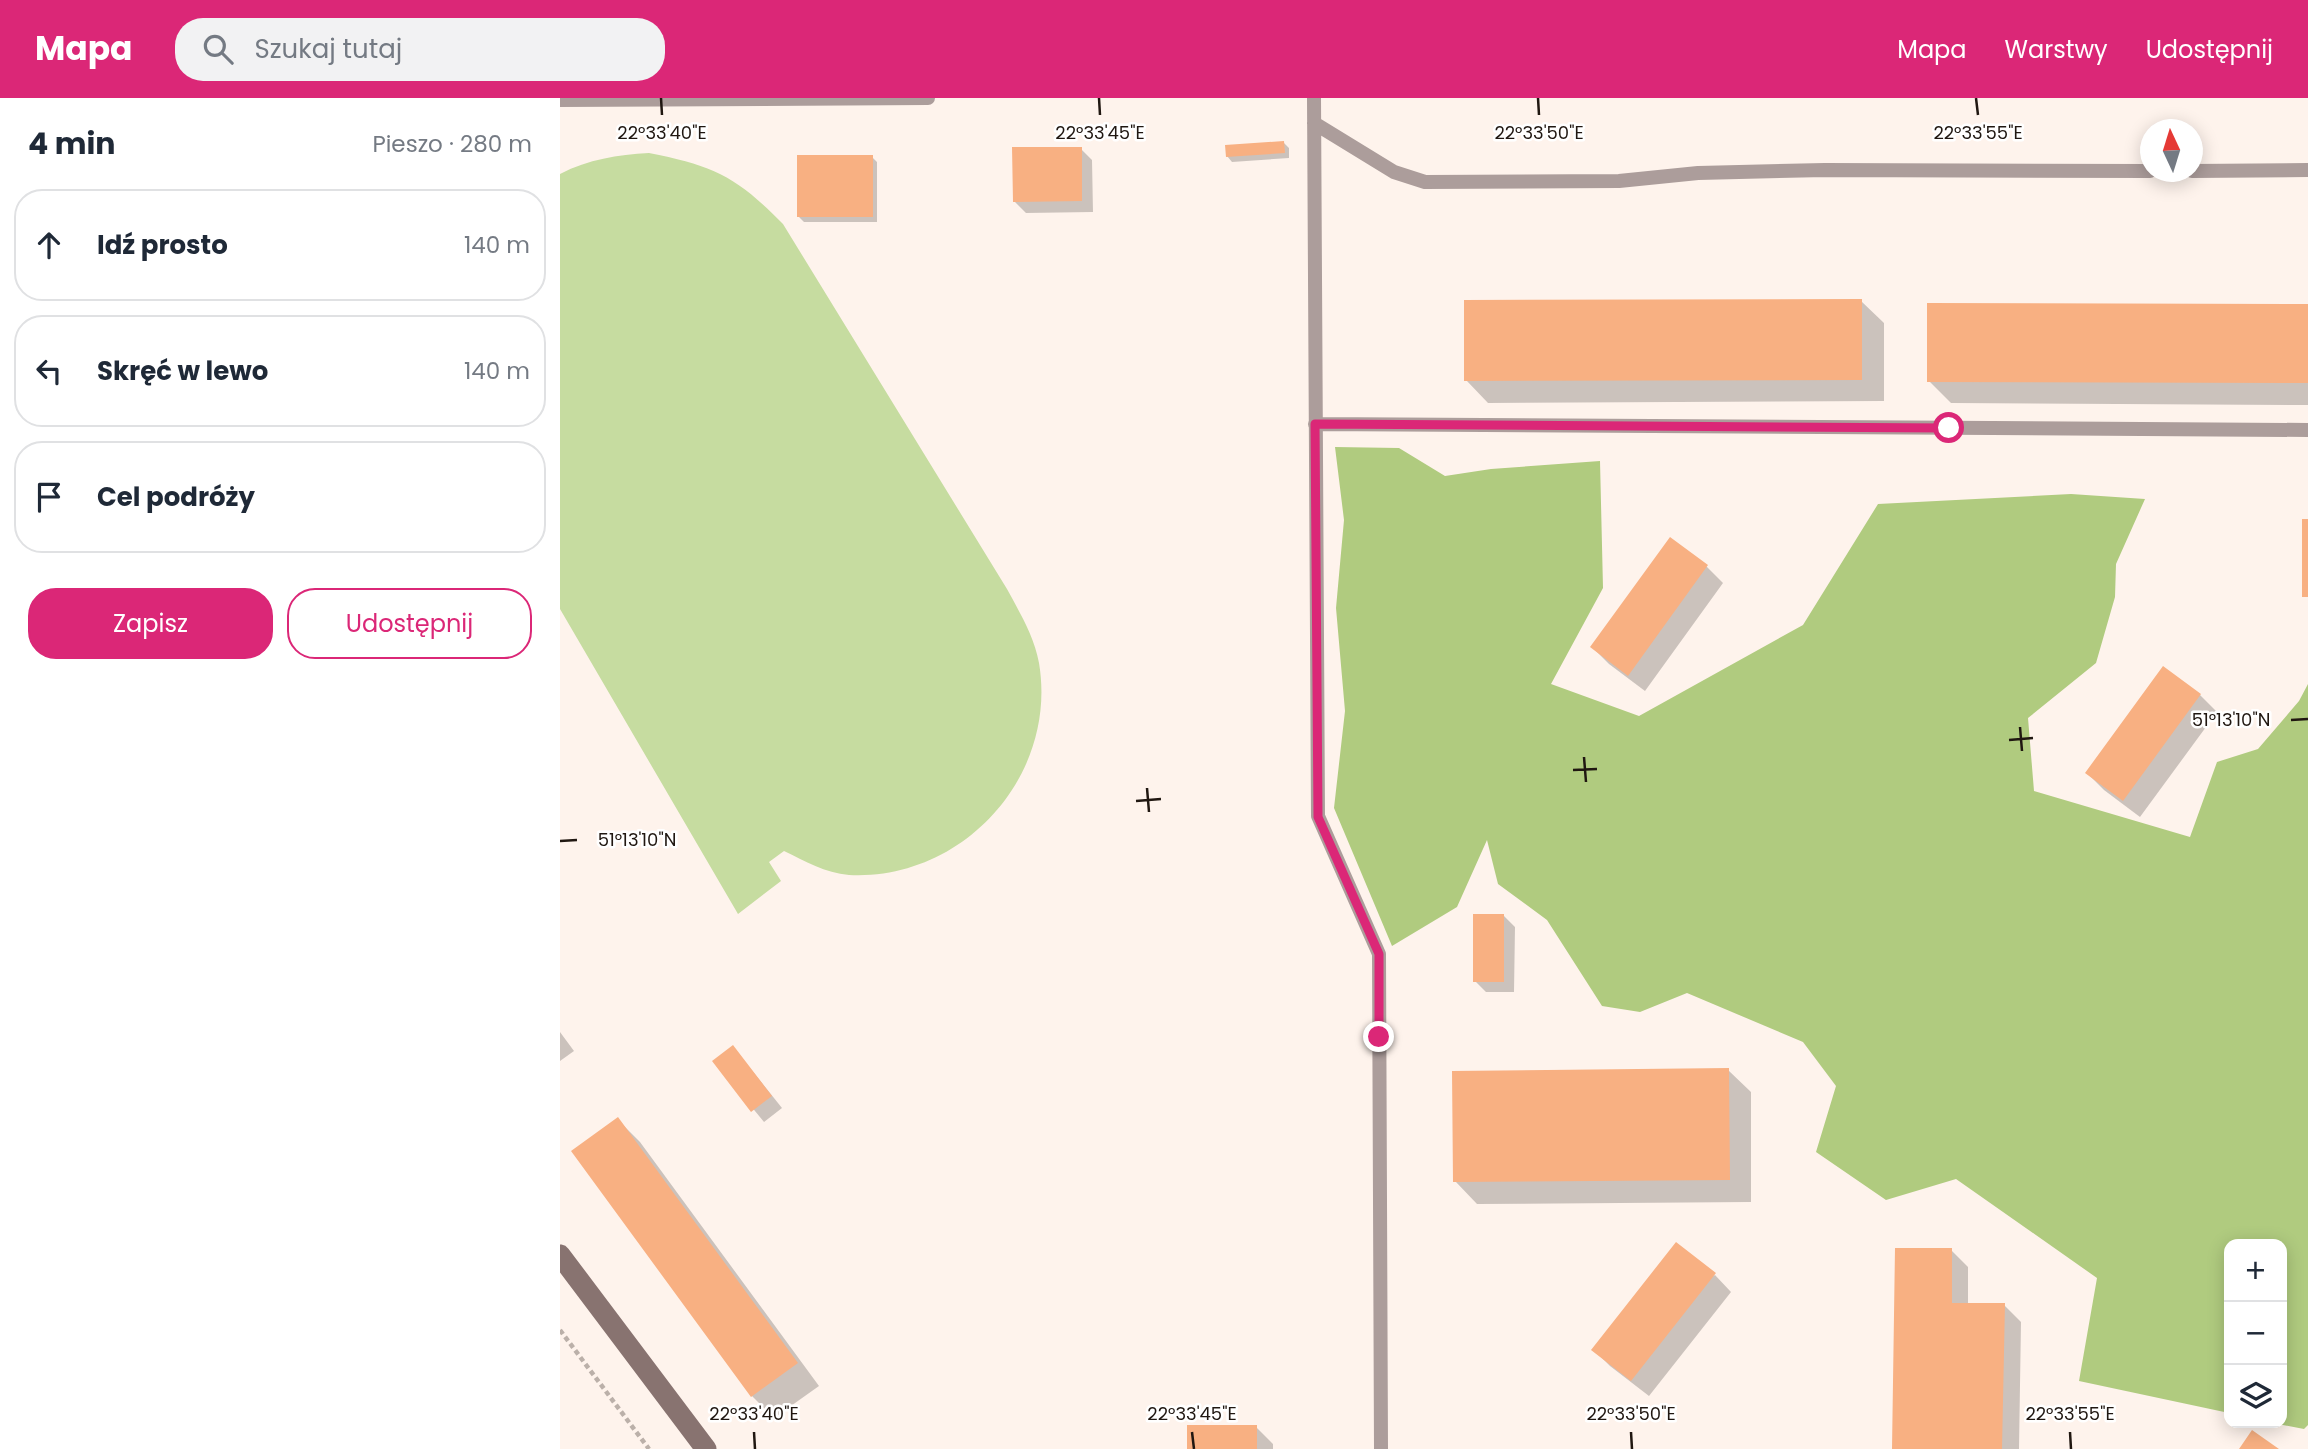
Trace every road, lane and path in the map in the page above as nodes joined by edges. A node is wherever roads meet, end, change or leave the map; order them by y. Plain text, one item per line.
1 (928, 98) edge
2 (1314, 98) edge
3 (560, 100) edge
4 (1314, 123) junction
5 (2308, 170) edge
6 (2140, 171) edge
7 (2203, 171) edge
8 (1315, 424) junction
9 (2308, 430) edge
10 (560, 1255) edge
11 (560, 1330) edge
12 (649, 1449) edge
13 (706, 1449) edge
14 (1381, 1449) edge

1 - 3 lane
2 - 4 lane
4 - 6 lane
4 - 8 lane
5 - 7 lane
8 - 9 lane
8 - 14 lane
10 - 13 street
11 - 12 path

